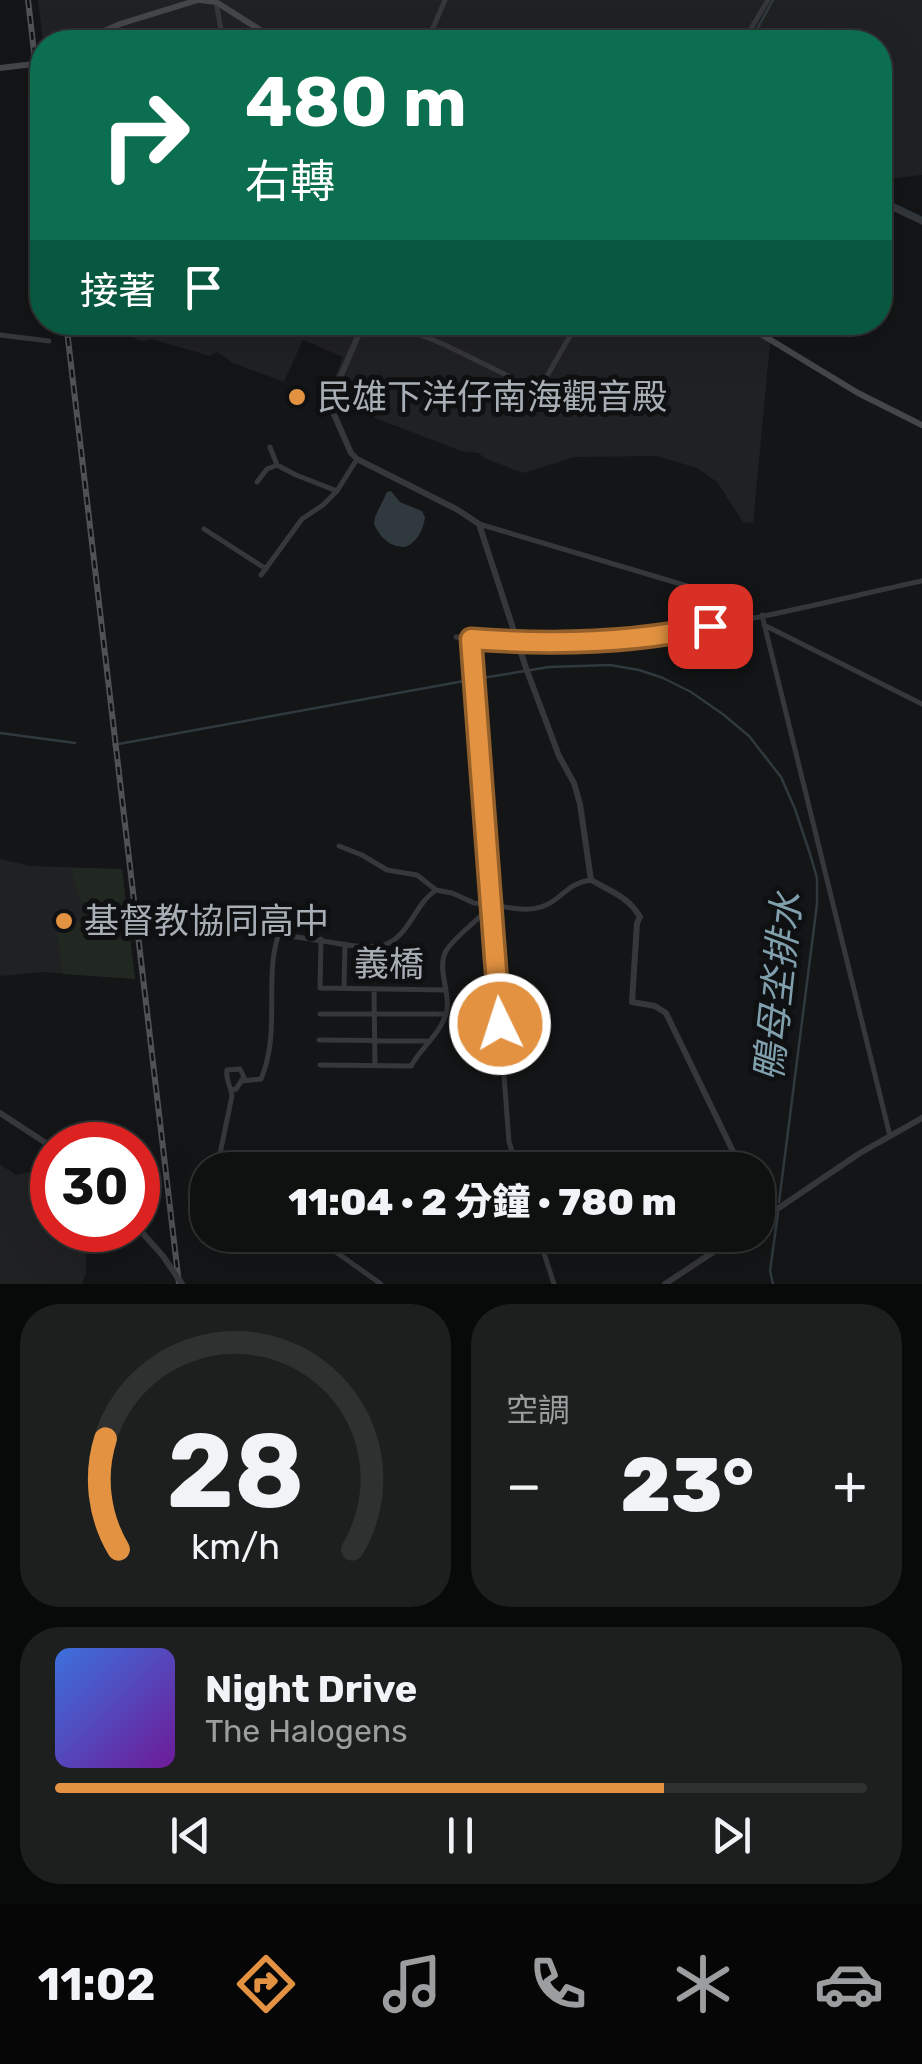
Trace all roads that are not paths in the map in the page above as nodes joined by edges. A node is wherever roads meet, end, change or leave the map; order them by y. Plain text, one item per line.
1 (199, 0) edge
2 (444, 0) edge
3 (768, 0) edge
4 (216, 1) edge
5 (107, 30) edge
6 (220, 30) edge
7 (261, 30) edge
8 (432, 30) edge
9 (751, 30) edge
10 (30, 66) edge
11 (0, 68) edge
12 (892, 208) edge
13 (922, 222) edge
14 (0, 335) edge
15 (358, 335) edge
16 (421, 335) edge
17 (571, 335) edge
18 (762, 335) edge
19 (49, 341) dead end
20 (922, 425) edge
21 (270, 447) dead end
22 (356, 458) junction
23 (277, 465) junction
24 (257, 482) dead end
25 (337, 491) junction
26 (479, 524) junction
27 (204, 529) dead end
28 (922, 581) edge
29 (744, 614) dead end
30 (762, 615) junction
31 (764, 624) junction
32 (456, 636) dead end
33 (471, 639) junction
34 (518, 642) junction
35 (922, 704) edge
36 (339, 846) dead end
37 (591, 880) junction
38 (436, 890) junction
39 (491, 905) junction
40 (321, 938) junction
41 (345, 944) junction
42 (344, 988) junction
43 (374, 989) junction
44 (446, 990) junction
45 (320, 1014) dead end
46 (374, 1014) junction
47 (446, 1014) junction
48 (319, 1040) dead end
49 (374, 1040) junction
50 (430, 1041) junction
51 (320, 1066) dead end
52 (375, 1066) junction
53 (242, 1081) junction
54 (232, 1090) junction
55 (0, 1113) edge
56 (922, 1118) edge
57 (30, 1132) edge
58 (890, 1136) junction
59 (221, 1152) edge
60 (512, 1152) edge
61 (733, 1152) edge
62 (775, 1210) edge
63 (159, 1252) edge
64 (336, 1252) edge
65 (544, 1252) edge
66 (714, 1252) edge
67 (182, 1284) edge
68 (381, 1284) edge
69 (554, 1284) edge
70 (666, 1284) edge

1 - 4 main road
1 - 5 main road
2 - 8 street
3 - 9 street
4 - 6 street
4 - 7 main road
10 - 11 main road
12 - 13 street
14 - 19 street
15 - 22 street
16 - 17 street
18 - 20 main road
21 - 23 street
22 - 25 street
22 - 26 street
23 - 24 street
23 - 25 street
25 - 27 street
26 - 29 street
26 - 34 street
28 - 30 street
30 - 31 street
30 - 34 street
31 - 35 street
31 - 58 street
32 - 33 street
33 - 34 street
33 - 39 street
34 - 37 street
36 - 38 street
37 - 39 street
37 - 61 street
38 - 39 street
38 - 41 street
39 - 44 street
39 - 60 street
40 - 41 street
40 - 42 street, 義橋
40 - 53 street
41 - 42 street
42 - 43 street, 義橋
43 - 44 street, 義橋
43 - 46 street
44 - 47 street
45 - 46 street, 義橋
46 - 47 street, 義橋
46 - 49 street
47 - 50 street
48 - 49 street
49 - 50 street
49 - 52 street
50 - 52 street
51 - 52 street
53 - 54 street
53 - 54 street
54 - 59 street
55 - 57 street
56 - 58 street
58 - 62 street
63 - 67 street, bridge
64 - 68 street
65 - 69 street
66 - 70 street

